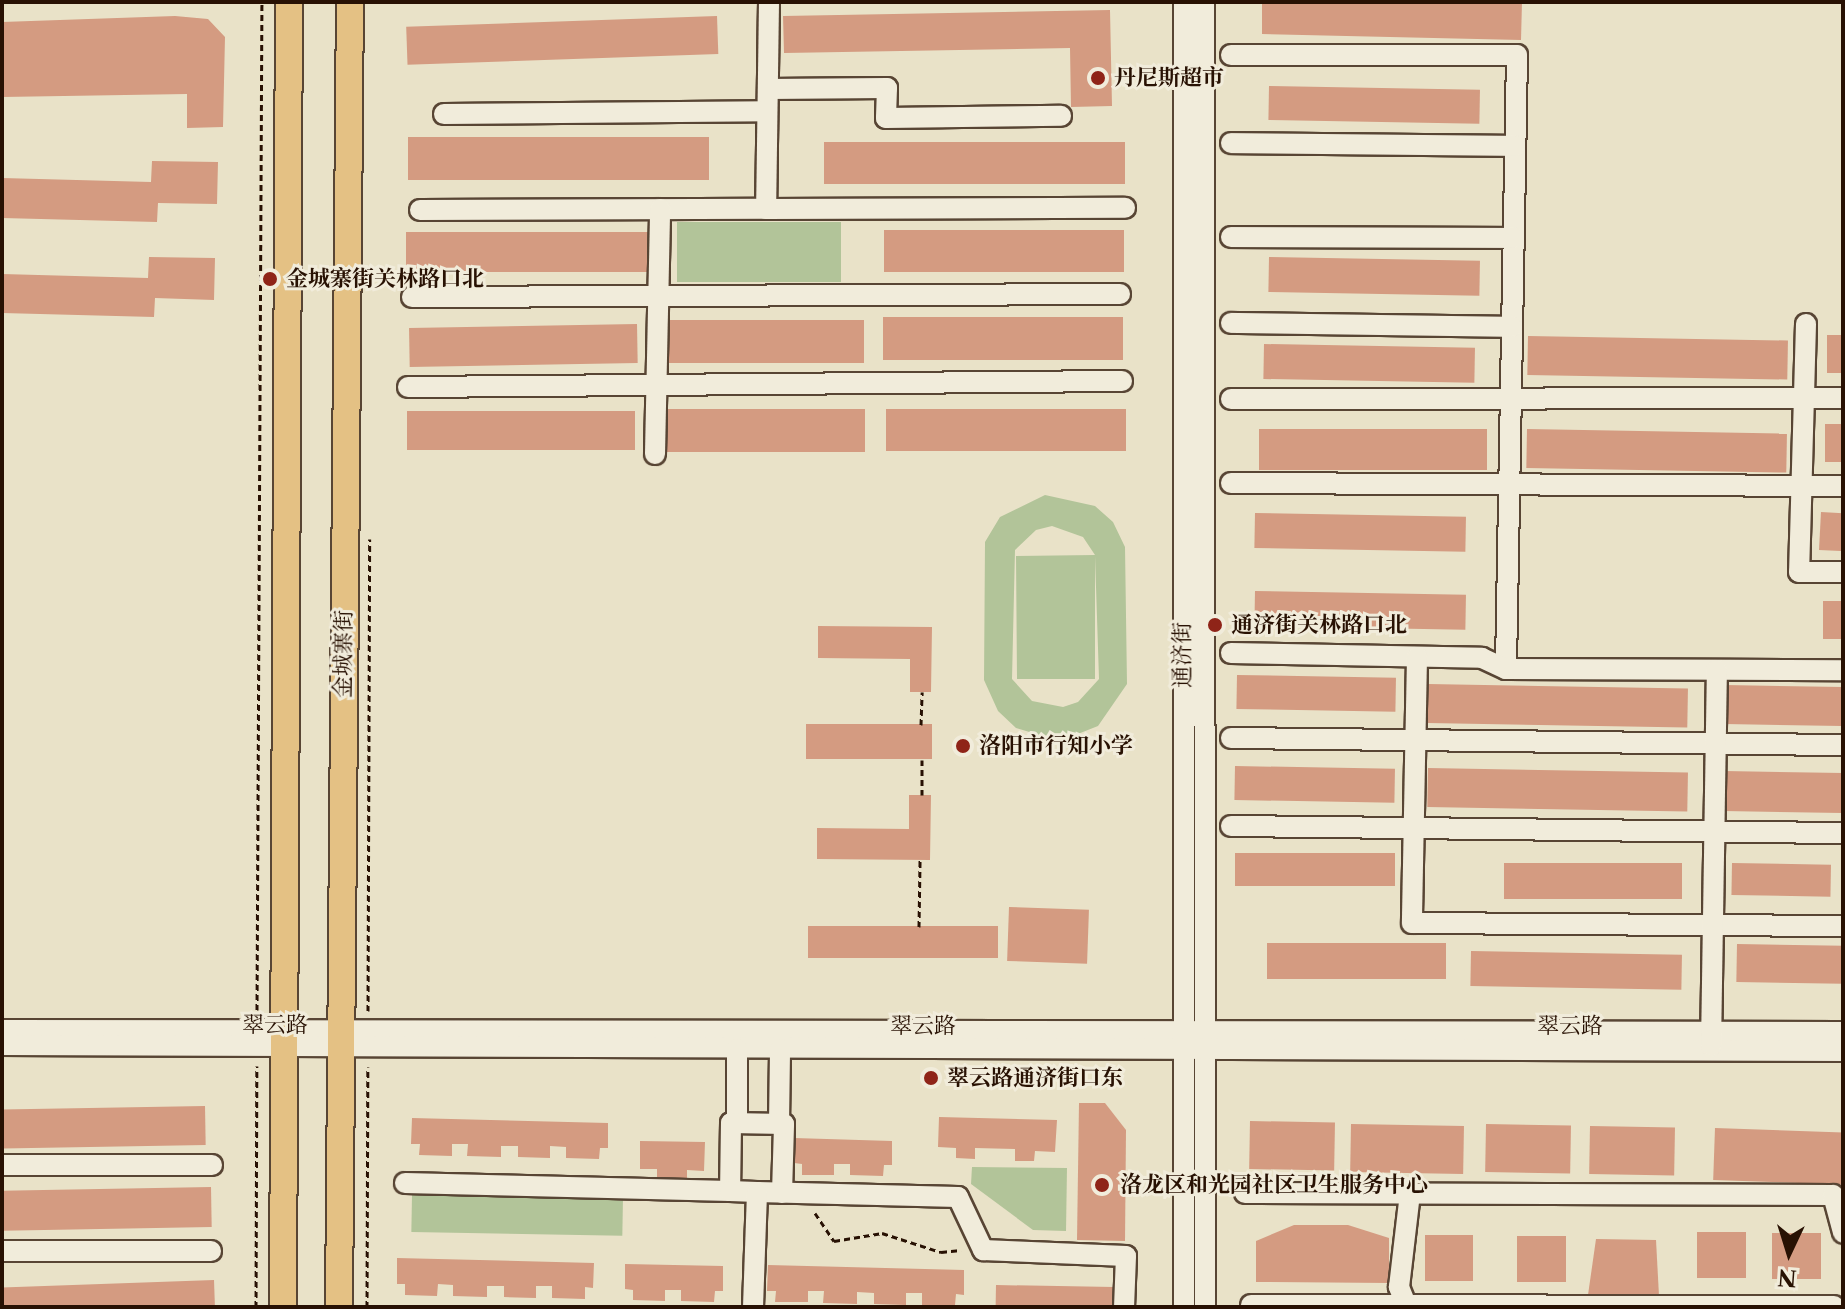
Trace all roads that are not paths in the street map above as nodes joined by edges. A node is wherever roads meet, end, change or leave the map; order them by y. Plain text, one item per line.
1 (289, 2) edge
2 (350, 2) edge
3 (769, 2) edge
4 (1184, 2) edge
5 (1204, 2) edge
6 (1231, 55) dead end
7 (768, 89) junction
8 (767, 111) junction
9 (444, 114) dead end
10 (1061, 116) dead end
11 (1231, 143) dead end
12 (1515, 146) junction
13 (1125, 208) dead end
14 (660, 209) junction
15 (766, 209) junction
16 (420, 210) dead end
17 (1231, 237) dead end
18 (1514, 238) junction
19 (1120, 294) dead end
20 (658, 296) junction
21 (412, 297) dead end
22 (1231, 323) dead end
23 (1806, 324) dead end
24 (1512, 327) junction
25 (1122, 381) dead end
26 (656, 385) junction
27 (408, 387) dead end
28 (1511, 398) junction
29 (1804, 398) junction
30 (1843, 398) edge
31 (1231, 399) dead end
32 (655, 454) dead end
33 (1231, 483) dead end
34 (1509, 484) junction
35 (1802, 486) junction
36 (1843, 486) edge
37 (1843, 572) edge
38 (1231, 653) dead end
39 (1417, 657) junction
40 (1506, 669) junction
41 (1717, 670) junction
42 (1843, 670) edge
43 (1231, 738) dead end
44 (1415, 740) junction
45 (1716, 744) junction
46 (1843, 745) edge
47 (1231, 826) dead end
48 (1414, 828) junction
49 (1714, 832) junction
50 (1843, 833) edge
51 (1713, 925) junction
52 (1843, 926) edge
53 (2, 1030) edge
54 (1843, 1032) edge
55 (257, 1040) junction
56 (284, 1040) junction
57 (339, 1040) junction
58 (368, 1040) junction
59 (1711, 1041) junction
60 (1183, 1042) junction
61 (1206, 1042) junction
62 (2, 1045) edge
63 (737, 1049) junction
64 (780, 1049) junction
65 (1843, 1051) edge
66 (737, 1123) junction
67 (779, 1124) junction
68 (2, 1165) edge
69 (212, 1165) dead end
70 (405, 1183) dead end
71 (730, 1191) junction
72 (757, 1192) junction
73 (792, 1193) junction
74 (1245, 1193) dead end
75 (1410, 1194) junction
76 (1843, 1233) edge
77 (2, 1251) edge
78 (211, 1251) dead end
79 (1843, 1303) edge
80 (1251, 1305) dead end
81 (1407, 1306) edge
82 (1834, 1306) edge
83 (283, 1307) edge
84 (339, 1307) edge
85 (753, 1307) edge
86 (1124, 1307) edge
87 (1184, 1307) edge
88 (1205, 1307) edge

1 - 56 main road
2 - 57 main road, 金城寨街
3 - 7 street
4 - 60 street, 通济街
5 - 61 street, 通济街
6 - 12 street
7 - 8 street
7 - 10 street
8 - 9 street
8 - 15 street
11 - 12 street
12 - 18 street
13 - 15 street
14 - 15 street
14 - 16 street
14 - 20 street
17 - 18 street
18 - 24 street
19 - 20 street
20 - 21 street
20 - 26 street
22 - 24 street
23 - 29 street
24 - 28 street
25 - 26 street
26 - 27 street
26 - 32 street
28 - 29 street
28 - 31 street
28 - 34 street
29 - 30 street
29 - 35 street
33 - 34 street
34 - 35 street
34 - 40 street
35 - 36 street
35 - 37 street
38 - 39 street
39 - 40 street
39 - 44 street
40 - 41 street
41 - 42 street
41 - 45 street
43 - 44 street
44 - 45 street
44 - 48 street
45 - 46 street
45 - 49 street
47 - 48 street
48 - 49 street
48 - 51 street
49 - 50 street
49 - 51 street
51 - 52 street
51 - 59 street
53 - 55 street, 翠云路
54 - 59 street, 翠云路
55 - 56 street, 翠云路
55 - 62 street, 翠云路
56 - 57 street, 翠云路
56 - 83 main road
57 - 58 street, 翠云路
57 - 84 main road, 金城寨街
58 - 60 street, 翠云路
58 - 63 street, 翠云路
59 - 61 street, 翠云路
59 - 65 street, 翠云路
60 - 61 street, 翠云路
60 - 64 street, 翠云路
60 - 87 street, 通济街
61 - 88 street, 通济街
63 - 64 street, 翠云路
63 - 66 street
64 - 67 street
66 - 67 street
66 - 71 street
67 - 73 street
68 - 69 street
70 - 71 street
71 - 72 street
72 - 73 street
72 - 85 street
73 - 86 street
74 - 75 street
75 - 76 street
75 - 81 street
77 - 78 street
79 - 82 street
80 - 81 street
81 - 82 street

